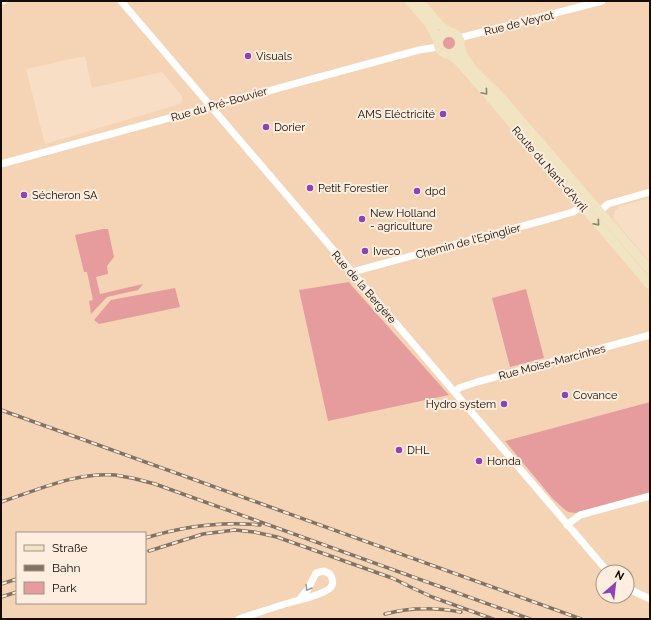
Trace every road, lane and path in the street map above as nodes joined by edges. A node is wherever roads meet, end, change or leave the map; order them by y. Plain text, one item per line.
1 (121, 1) edge
2 (409, 1) edge
3 (419, 1) edge
4 (602, 1) edge
5 (448, 31) junction
6 (460, 42) junction
7 (438, 43) junction
8 (449, 54) junction
9 (211, 107) junction
10 (1, 164) edge
11 (650, 192) edge
12 (582, 206) junction
13 (600, 211) junction
14 (650, 270) edge
15 (352, 272) junction
16 (650, 285) edge
17 (650, 335) edge
18 (455, 392) junction
19 (650, 496) edge
20 (567, 525) junction
21 (601, 564) edge
22 (635, 591) edge
23 (650, 598) edge
24 (299, 600) junction
25 (239, 619) edge

1 - 9 street, Rue de la Bergère
2 - 7 main road
3 - 5 main road
4 - 6 street, Rue de Veyrot
5 - 6 main road
5 - 7 main road
6 - 8 main road
6 - 13 main road, Route du Nant-d'Avril
7 - 8 main road
7 - 9 street, Rue du Pré-Bouvier
8 -> 12 main road, Route du Nant-d'Avril
9 - 10 street, Rue du Pré-Bouvier
9 - 15 street, Rue de la Bergère
11 - 13 street
12 - 15 street, Chemin de l'Epinglier
12 -> 16 main road, Route du Nant-d'Avril
13 - 14 main road, Route du Nant-d'Avril
15 - 18 street, Rue de la Bergère
17 - 18 street, Rue Moïse-Marcinhes
18 - 20 street, Rue de la Bergère
19 - 20 street
20 - 21 street, Rue de la Bergère
22 - 23 street
24 -> 24 street
24 - 25 street

